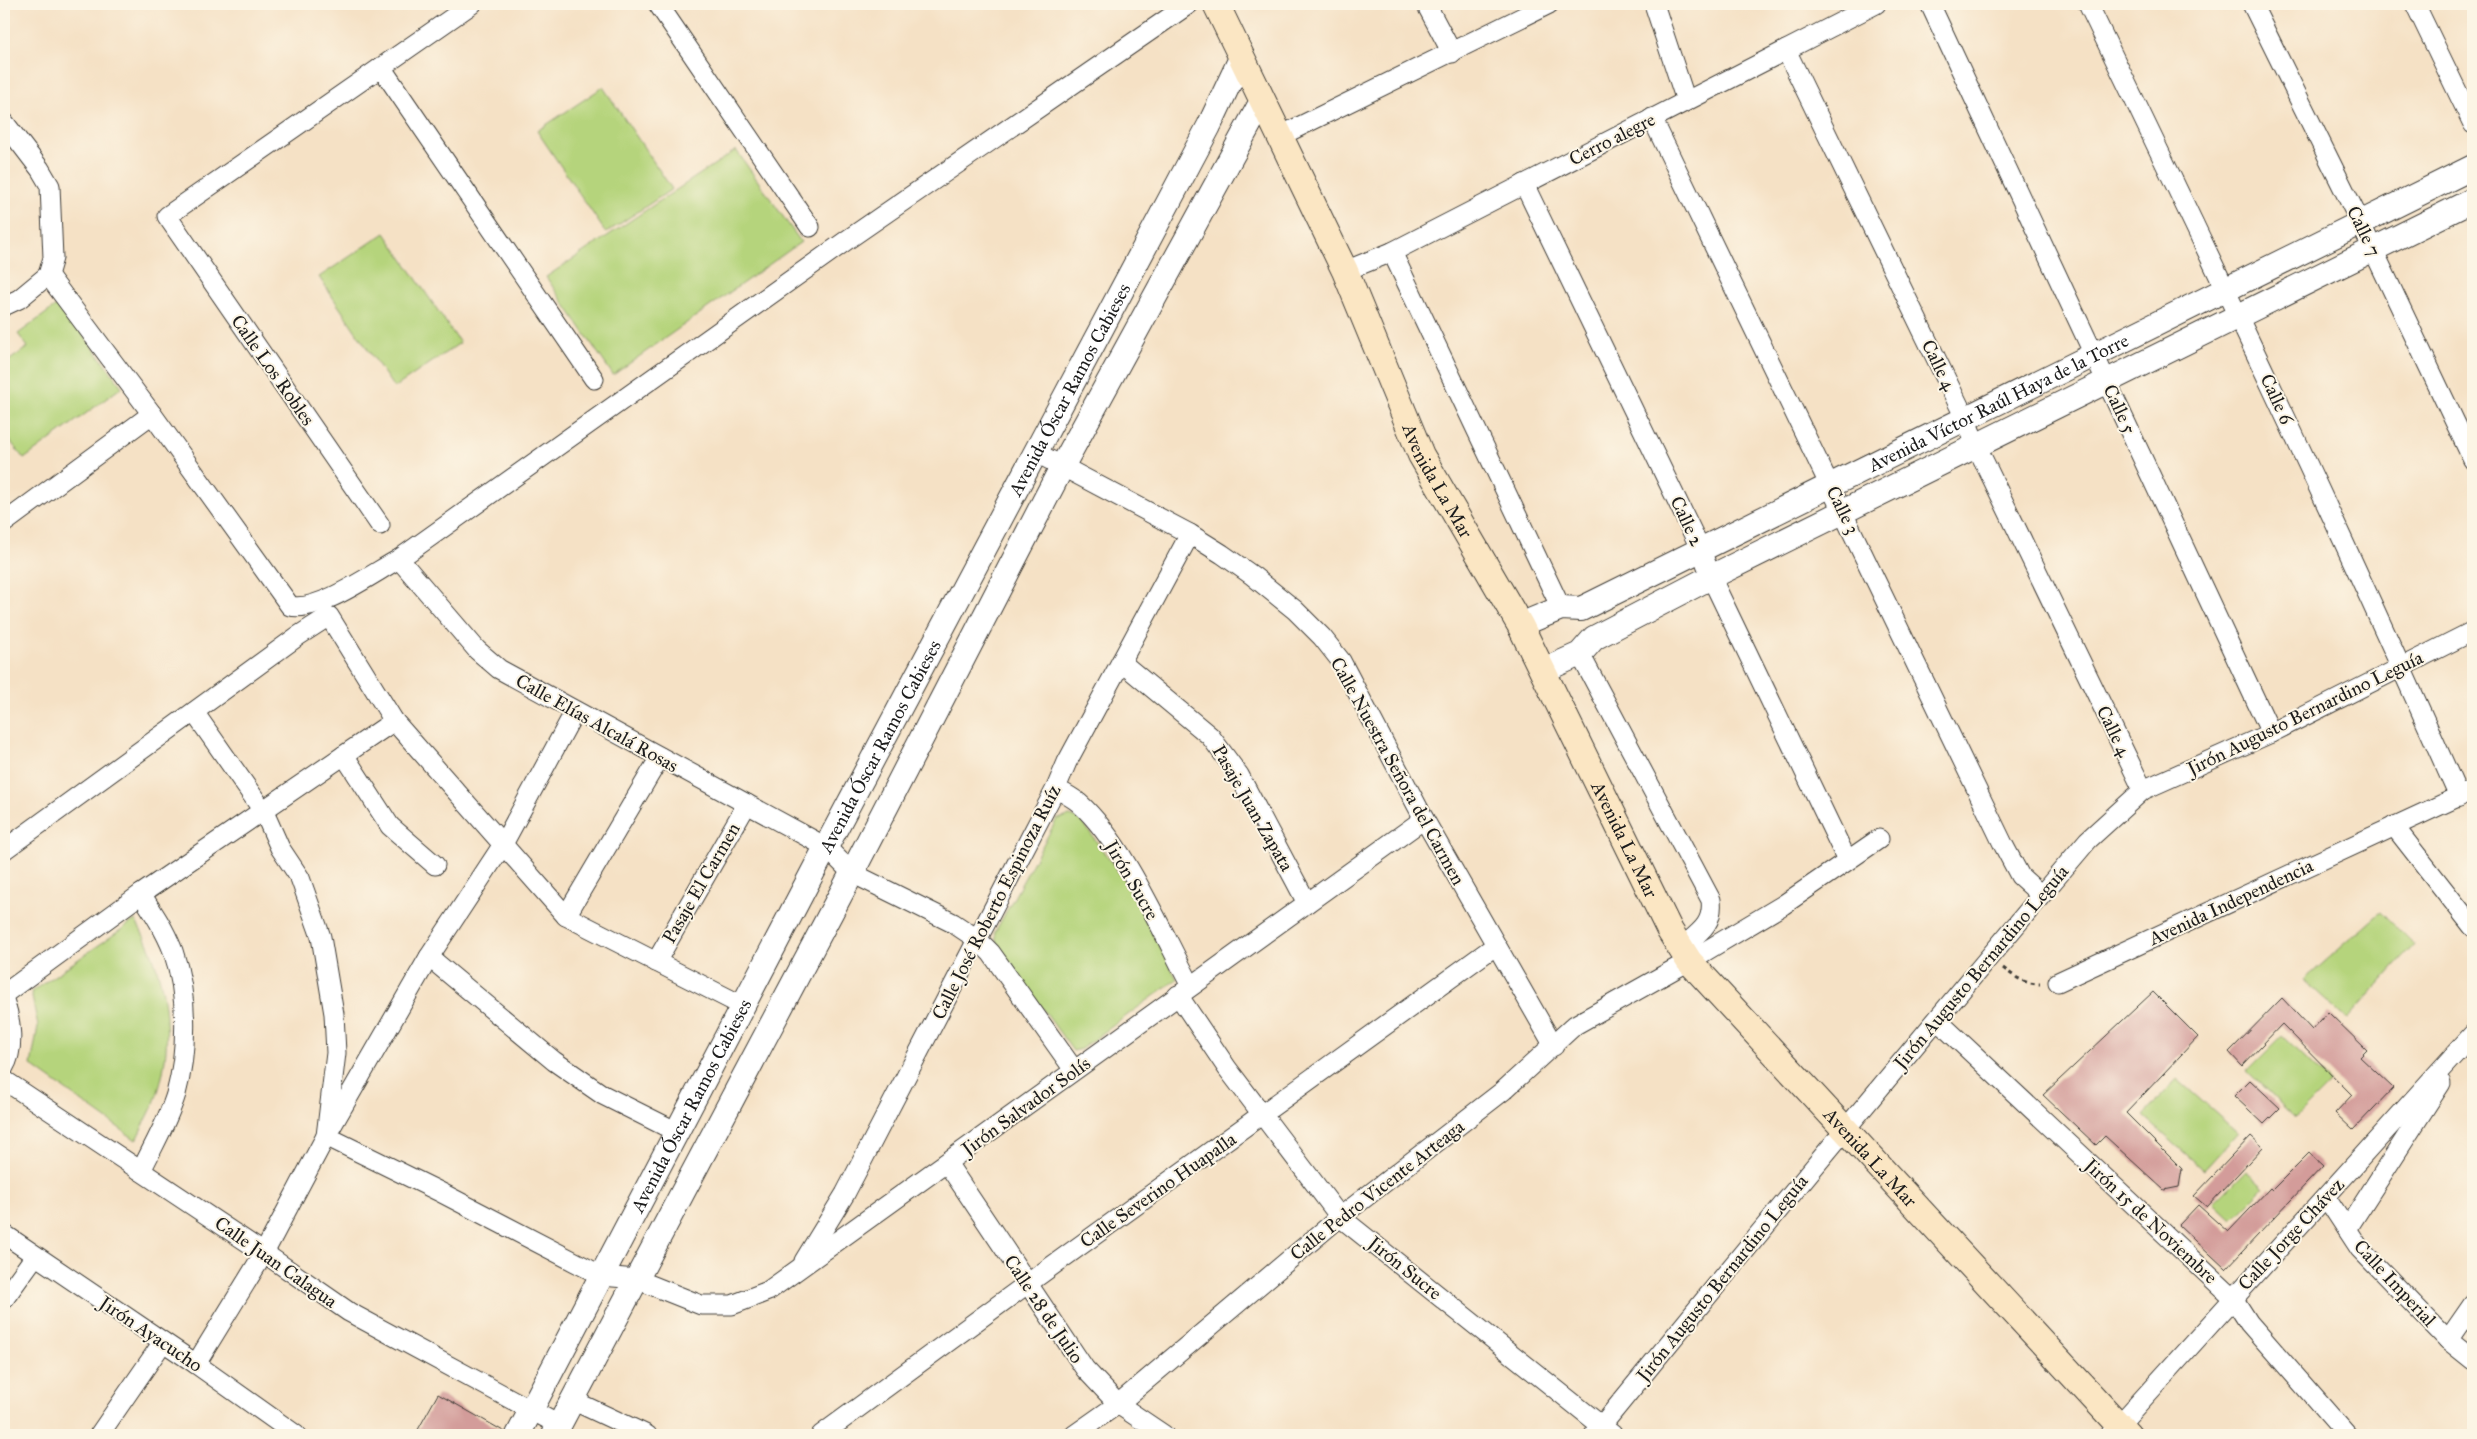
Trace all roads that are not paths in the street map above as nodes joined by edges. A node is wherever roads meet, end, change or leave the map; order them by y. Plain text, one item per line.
1 (472, 4) edge
2 (658, 4) edge
3 (1189, 4) edge
4 (1216, 4) edge
5 (1426, 4) edge
6 (1549, 4) edge
7 (1654, 4) edge
8 (1876, 4) edge
9 (1930, 4) edge
10 (2088, 4) edge
11 (2252, 4) edge
12 (2415, 4) edge
13 (1786, 50) junction
14 (1452, 53) junction
15 (1241, 58) junction
16 (381, 67) junction
17 (1262, 101) junction
18 (1686, 101) junction
19 (1652, 118) junction
20 (4, 122) edge
21 (2473, 124) edge
22 (1280, 136) junction
23 (2473, 167) edge
24 (1524, 184) junction
25 (2473, 200) edge
26 (2360, 222) junction
27 (810, 227) dead end
28 (2373, 249) junction
29 (1392, 252) junction
30 (1346, 271) junction
31 (48, 275) junction
32 (2226, 288) junction
33 (4, 306) edge
34 (2239, 315) junction
35 (2094, 354) junction
36 (594, 379) dead end
37 (2107, 380) junction
38 (152, 414) junction
39 (1965, 418) junction
40 (1976, 446) junction
41 (1036, 452) junction
42 (2473, 460) edge
43 (1063, 465) junction
44 (1831, 485) junction
45 (1843, 511) junction
46 (4, 522) edge
47 (380, 525) dead end
48 (1190, 534) junction
49 (1701, 550) junction
50 (398, 559) junction
51 (1711, 577) junction
52 (1560, 608) junction
53 (1520, 625) junction
54 (2473, 631) edge
55 (1580, 654) junction
56 (1121, 662) junction
57 (2402, 668) junction
58 (1542, 671) junction
59 (575, 711) junction
60 (194, 712) junction
61 (394, 721) junction
62 (2271, 733) junction
63 (344, 755) junction
64 (660, 757) junction
65 (1056, 788) junction
66 (2142, 790) junction
67 (2466, 794) edge
68 (746, 804) junction
69 (264, 812) junction
70 (1424, 819) junction
71 (2394, 826) junction
72 (1879, 839) dead end
73 (502, 846) junction
74 (826, 847) junction
75 (4, 850) edge
76 (1847, 860) junction
77 (435, 865) dead end
78 (852, 873) junction
79 (141, 894) junction
80 (2041, 895) junction
81 (1307, 903) junction
82 (566, 916) junction
83 (2473, 927) edge
84 (977, 939) junction
85 (1495, 946) junction
86 (1685, 955) junction
87 (429, 957) junction
88 (656, 962) junction
89 (2058, 982) road end
90 (1185, 991) junction
91 (4, 994) edge
92 (4, 1000) edge
93 (743, 1006) junction
94 (1938, 1021) junction
95 (2472, 1035) edge
96 (1554, 1046) junction
97 (4, 1067) edge
98 (1074, 1070) junction
99 (4, 1080) edge
100 (1263, 1116) junction
101 (1844, 1129) junction
102 (677, 1132) junction
103 (326, 1136) junction
104 (947, 1163) junction
105 (141, 1171) junction
106 (2326, 1197) junction
107 (1340, 1217) junction
108 (2347, 1229) junction
109 (4, 1234) edge
110 (264, 1253) junction
111 (35, 1256) junction
112 (800, 1269) junction
113 (602, 1276) junction
114 (636, 1279) junction
115 (1027, 1284) junction
116 (2233, 1298) junction
117 (4, 1300) edge
118 (2473, 1304) edge
119 (2448, 1340) junction
120 (163, 1342) junction
121 (2473, 1360) edge
122 (196, 1364) junction
123 (572, 1400) junction
124 (1118, 1404) junction
125 (532, 1411) junction
126 (556, 1430) edge
127 (1603, 1432) edge
128 (2119, 1432) edge
129 (288, 1433) edge
130 (99, 1435) edge
131 (518, 1435) edge
132 (647, 1435) edge
133 (821, 1435) edge
134 (1074, 1435) edge
135 (1164, 1435) edge
136 (2347, 1435) edge

1 - 16 street
2 - 27 street
3 - 50 street
4 - 15 main road, Avenida La Mar
5 - 14 street
6 - 14 street
7 - 18 street
8 - 13 street, Cerro alegre
9 - 35 street, Calle 5
10 - 32 street, Calle 6
11 - 26 street, Calle 7
12 - 21 street
13 - 18 street, Cerro alegre
13 - 39 street, Calle 4
14 - 22 street
15 - 17 main road, Avenida La Mar
15 - 41 street, Avenida Óscar Ramos Cabieses
16 - 36 street
16 - 47 street, Calle Los Robles
17 - 22 main road, Avenida La Mar
17 - 43 street, Avenida Óscar Ramos Cabieses
18 - 19 street, Cerro alegre
19 - 24 street, Cerro alegre
19 - 44 street, Calle 3
20 - 31 street
22 - 30 main road, Avenida La Mar
23 - 26 street, Avenida Víctor Raúl Haya de la Torre
24 - 29 street, Cerro alegre
24 - 49 street, Calle 2
25 - 28 street, Avenida Víctor Raúl Haya de la Torre
26 - 28 street, Calle 7
26 - 32 street, Avenida Víctor Raúl Haya de la Torre
28 - 34 street, Avenida Víctor Raúl Haya de la Torre
28 - 42 street, Calle 7
29 - 30 street, Cerro alegre
29 - 52 street
30 - 53 main road, Avenida La Mar
31 - 33 street
31 - 38 street
32 - 34 street, Calle 6
32 - 35 street, Avenida Víctor Raúl Haya de la Torre
34 - 37 street, Avenida Víctor Raúl Haya de la Torre
34 - 57 street, Calle 6
35 - 37 street, Calle 5
35 - 39 street, Avenida Víctor Raúl Haya de la Torre
37 - 40 street, Avenida Víctor Raúl Haya de la Torre
37 - 62 street, Calle 5
38 - 46 street
38 - 50 street
39 - 40 street, Calle 4
39 - 44 street, Avenida Víctor Raúl Haya de la Torre
40 - 45 street, Avenida Víctor Raúl Haya de la Torre
40 - 66 street, Calle 4
41 - 43 street, Calle Nuestra Señora del Carmen
41 - 74 street, Avenida Óscar Ramos Cabieses
43 - 48 street, Calle Nuestra Señora del Carmen
43 - 78 street, Avenida Óscar Ramos Cabieses
44 - 45 street, Calle 3
44 - 49 street, Avenida Víctor Raúl Haya de la Torre
45 - 51 street, Avenida Víctor Raúl Haya de la Torre
45 - 80 street, Calle 3
48 - 56 street, Calle José Roberto Espinoza Ruíz
48 - 70 street, Calle Nuestra Señora del Carmen
49 - 51 street, Calle 2
49 - 52 street, Avenida Víctor Raúl Haya de la Torre
50 - 59 street, Calle Elías Alcalá Rosas
51 - 55 street, Avenida Víctor Raúl Haya de la Torre
51 - 76 street, Calle 2
52 - 53 street, Avenida Víctor Raúl Haya de la Torre
53 - 58 main road, Avenida La Mar
54 - 57 street, Jirón Augusto Bernardino Leguía
55 - 58 street, Avenida Víctor Raúl Haya de la Torre
55 - 86 street
56 - 65 street, Calle José Roberto Espinoza Ruíz
56 - 81 street, Pasaje Juan Zapata
57 - 62 street, Jirón Augusto Bernardino Leguía
57 - 67 street, Calle 6
58 - 86 main road, Avenida La Mar
59 - 64 street, Calle Elías Alcalá Rosas
59 - 73 street
60 - 61 street
60 - 69 street
60 - 75 street
61 - 63 street
61 - 73 street
62 - 66 street, Jirón Augusto Bernardino Leguía
63 - 69 street
63 - 77 street
64 - 68 street, Calle Elías Alcalá Rosas
64 - 82 street
65 - 84 street, Calle José Roberto Espinoza Ruíz
65 - 90 street, Jirón Sucre
66 - 80 street, Jirón Augusto Bernardino Leguía
67 - 71 street, Avenida Independencia
68 - 74 street, Calle Elías Alcalá Rosas
68 - 88 street, Pasaje El Carmen
69 - 79 street
69 - 103 street
70 - 81 street, Jirón Salvador Solís
70 - 85 street, Calle Nuestra Señora del Carmen
71 - 83 street
71 - 89 street, Avenida Independencia
72 - 76 street
73 - 82 street
73 - 87 street
74 - 78 street, Calle Elías Alcalá Rosas
74 - 93 street, Avenida Óscar Ramos Cabieses
76 - 86 street
78 - 84 street, Calle Elías Alcalá Rosas
78 - 114 street, Avenida Óscar Ramos Cabieses
79 - 91 street
79 - 105 street
80 - 94 street, Jirón Augusto Bernardino Leguía
81 - 90 street, Jirón Salvador Solís
82 - 88 street
84 - 98 street, Calle Elías Alcalá Rosas
84 - 112 street, Calle José Roberto Espinoza Ruíz
85 - 96 street, Calle Nuestra Señora del Carmen
85 - 100 street, Calle Severino Huapalla
86 - 96 street, Calle Pedro Vicente Arteaga
86 - 101 main road, Avenida La Mar
87 - 102 street
87 - 103 street
88 - 93 street
90 - 98 street, Jirón Salvador Solís
90 - 100 street, Jirón Sucre
92 - 97 street
93 - 102 street, Avenida Óscar Ramos Cabieses
94 - 101 street, Jirón Augusto Bernardino Leguía
94 - 116 street, Jirón 15 de Noviembre
95 - 106 street, Calle Jorge Chávez
95 - 108 street
96 - 107 street, Calle Pedro Vicente Arteaga
98 - 104 street, Jirón Salvador Solís
99 - 105 street, Calle Juan Calagua
100 - 107 street, Jirón Sucre
100 - 115 street, Calle Severino Huapalla
101 - 127 street, Jirón Augusto Bernardino Leguía
101 - 128 main road, Avenida La Mar
102 - 113 street, Avenida Óscar Ramos Cabieses
103 - 110 street
103 - 113 street
104 - 112 street, Jirón Salvador Solís
104 - 115 street, Calle 28 de Julio
105 - 110 street, Calle Juan Calagua
106 - 108 street, Calle Imperial
106 - 116 street, Calle Jorge Chávez
107 - 124 street, Calle Pedro Vicente Arteaga
107 - 127 street, Jirón Sucre
108 - 119 street, Calle Imperial
109 - 111 street, Jirón Ayacucho
110 - 122 street
110 - 125 street, Calle Juan Calagua
111 - 117 street
111 - 120 street, Jirón Ayacucho
112 - 114 street, Jirón Salvador Solís
113 - 114 street, Jirón Salvador Solís
113 - 125 street, Avenida Óscar Ramos Cabieses
114 - 123 street, Avenida Óscar Ramos Cabieses
115 - 124 street, Calle 28 de Julio
115 - 133 street, Calle Severino Huapalla
116 - 128 street, Calle Jorge Chávez
116 - 136 street, Jirón 15 de Noviembre
118 - 119 street
119 - 121 street, Calle Imperial
120 - 122 street, Jirón Ayacucho
120 - 130 street
122 - 129 street, Jirón Ayacucho
123 - 126 street, Avenida Óscar Ramos Cabieses
123 - 132 street
124 - 134 street, Calle Pedro Vicente Arteaga
124 - 135 street, Calle 28 de Julio
125 - 126 street, Calle Juan Calagua
125 - 131 street, Avenida Óscar Ramos Cabieses

